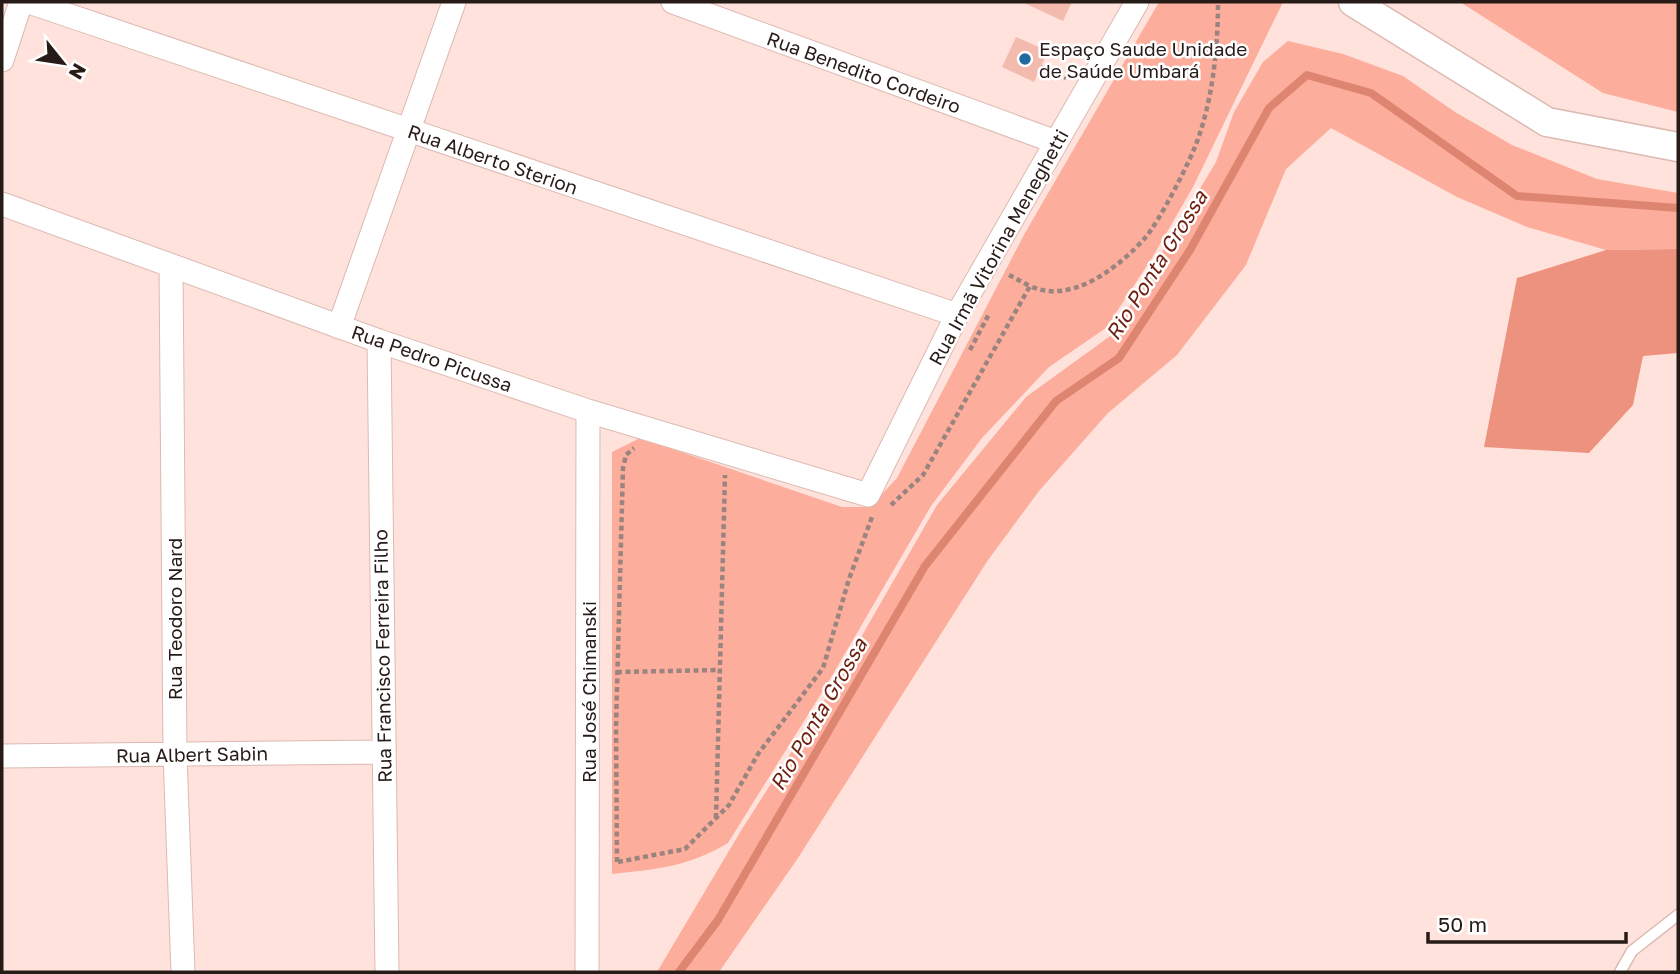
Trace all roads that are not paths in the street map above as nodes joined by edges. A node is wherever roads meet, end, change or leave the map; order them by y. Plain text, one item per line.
1 (21, 2) edge
2 (29, 2) edge
3 (454, 2) edge
4 (673, 2) edge
5 (1136, 2) edge
6 (1353, 2) edge
7 (2, 60) edge
8 (409, 130) junction
9 (1056, 142) junction
10 (1678, 147) edge
11 (2, 204) edge
12 (171, 266) junction
13 (957, 315) junction
14 (339, 327) junction
15 (379, 341) junction
16 (588, 411) junction
17 (871, 507) joint
18 (383, 752) junction
19 (175, 755) junction
20 (2, 756) edge
21 (1678, 915) edge
22 (183, 972) edge
23 (387, 972) edge
24 (587, 972) edge
25 (1620, 972) edge

1 - 7 street
2 - 8 street, Rua Alberto Sterion
3 - 8 street
4 - 9 street, Rua Benedito Cordeiro
5 - 9 street, Rua Irmã Vitorina Meneghetti
6 - 10 street
8 - 13 street, Rua Alberto Sterion
8 - 14 street
9 - 13 street, Rua Irmã Vitorina Meneghetti
11 - 12 street, Rua Pedro Picussa
12 - 14 street, Rua Pedro Picussa
12 - 19 street, Rua Teodoro Nard
13 - 17 street, Rua Irmã Vitorina Meneghetti
14 - 15 street, Rua Pedro Picussa
15 - 16 street, Rua Pedro Picussa
15 - 18 street, Rua Francisco Ferreira Filho
16 - 17 street, Rua Pedro Picussa
16 - 24 street, Rua José Chimanski
18 - 19 street, Rua Albert Sabin
18 - 23 street, Rua Francisco Ferreira Filho
19 - 20 street, Rua Albert Sabin
19 - 22 street, Rua Teodoro Nard
21 - 25 lane

